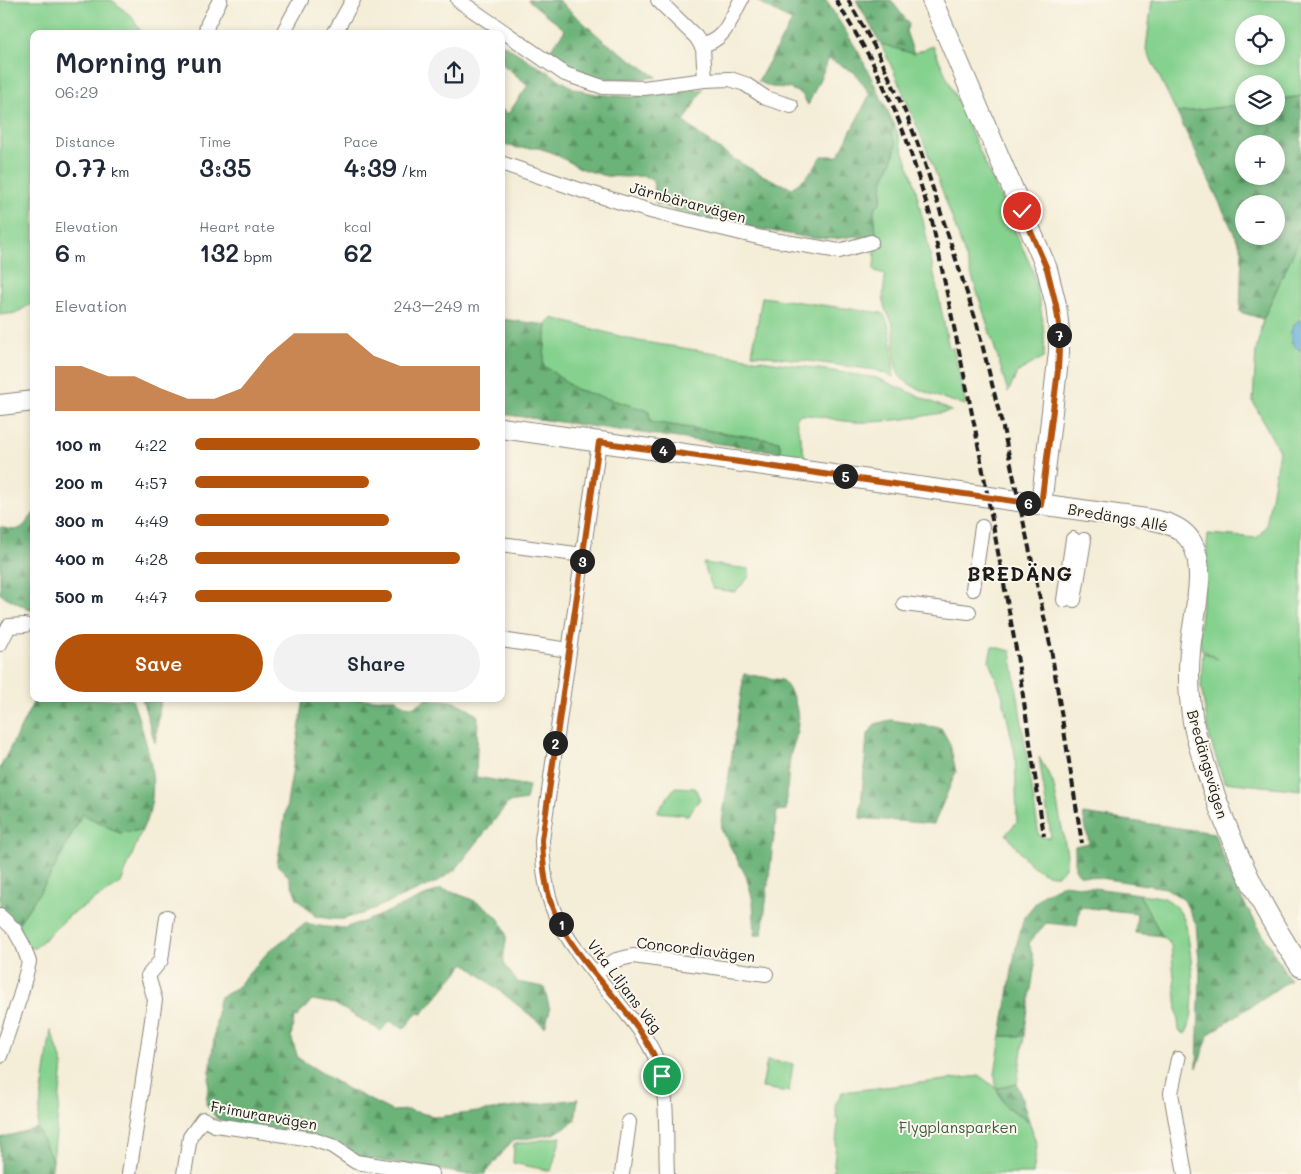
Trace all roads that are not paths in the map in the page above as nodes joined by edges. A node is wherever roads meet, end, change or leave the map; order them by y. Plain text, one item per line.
1 (220, 0) edge
2 (301, 0) edge
3 (353, 0) edge
4 (458, 0) edge
5 (658, 0) edge
6 (741, 0) edge
7 (932, 0) edge
8 (206, 30) edge
9 (285, 30) edge
10 (336, 30) edge
11 (501, 30) edge
12 (505, 33) edge
13 (701, 45) junction
14 (704, 80) junction
15 (791, 106) dead end
16 (505, 164) edge
17 (871, 242) dead end
18 (30, 401) edge
19 (0, 405) edge
20 (505, 429) edge
21 (599, 442) junction
22 (1041, 505) junction
23 (982, 527) dead end
24 (1078, 540) dead end
25 (1192, 544) joint
26 (505, 545) edge
27 (583, 555) junction
28 (973, 589) dead end
29 (1069, 600) dead end
30 (904, 604) dead end
31 (969, 612) dead end
32 (26, 625) dead end
33 (505, 641) edge
34 (0, 644) edge
35 (569, 650) junction
36 (0, 916) edge
37 (167, 917) dead end
38 (1301, 967) edge
39 (595, 973) junction
40 (766, 974) dead end
41 (0, 1056) edge
42 (1178, 1059) dead end
43 (629, 1122) dead end
44 (129, 1174) edge
45 (184, 1174) edge
46 (432, 1174) edge
47 (622, 1174) edge
48 (667, 1174) edge
49 (1185, 1174) edge

1 - 8 street
2 - 9 street
3 - 10 street
4 - 11 street
5 - 13 street
6 - 13 street
7 - 22 street
12 - 14 street
13 - 14 street
14 - 15 street
16 - 17 street, Järnbärarvägen
18 - 19 street
20 - 21 street, Bredängs Allé
21 - 22 street, Bredängs Allé
21 - 27 street, Vita Liljans Väg
22 - 25 street, Bredängs Allé
23 - 28 street
24 - 29 street
25 - 38 street, Bredängsvägen
26 - 27 street
27 - 35 street, Vita Liljans Väg
30 - 31 street
32 - 34 street
33 - 35 street
35 - 39 street, Vita Liljans Väg
36 - 41 street
37 - 44 street
39 - 40 street, Concordiavägen
39 - 48 street, Vita Liljans Väg
42 - 49 street
43 - 47 street
45 - 46 street, Frimurarvägen

